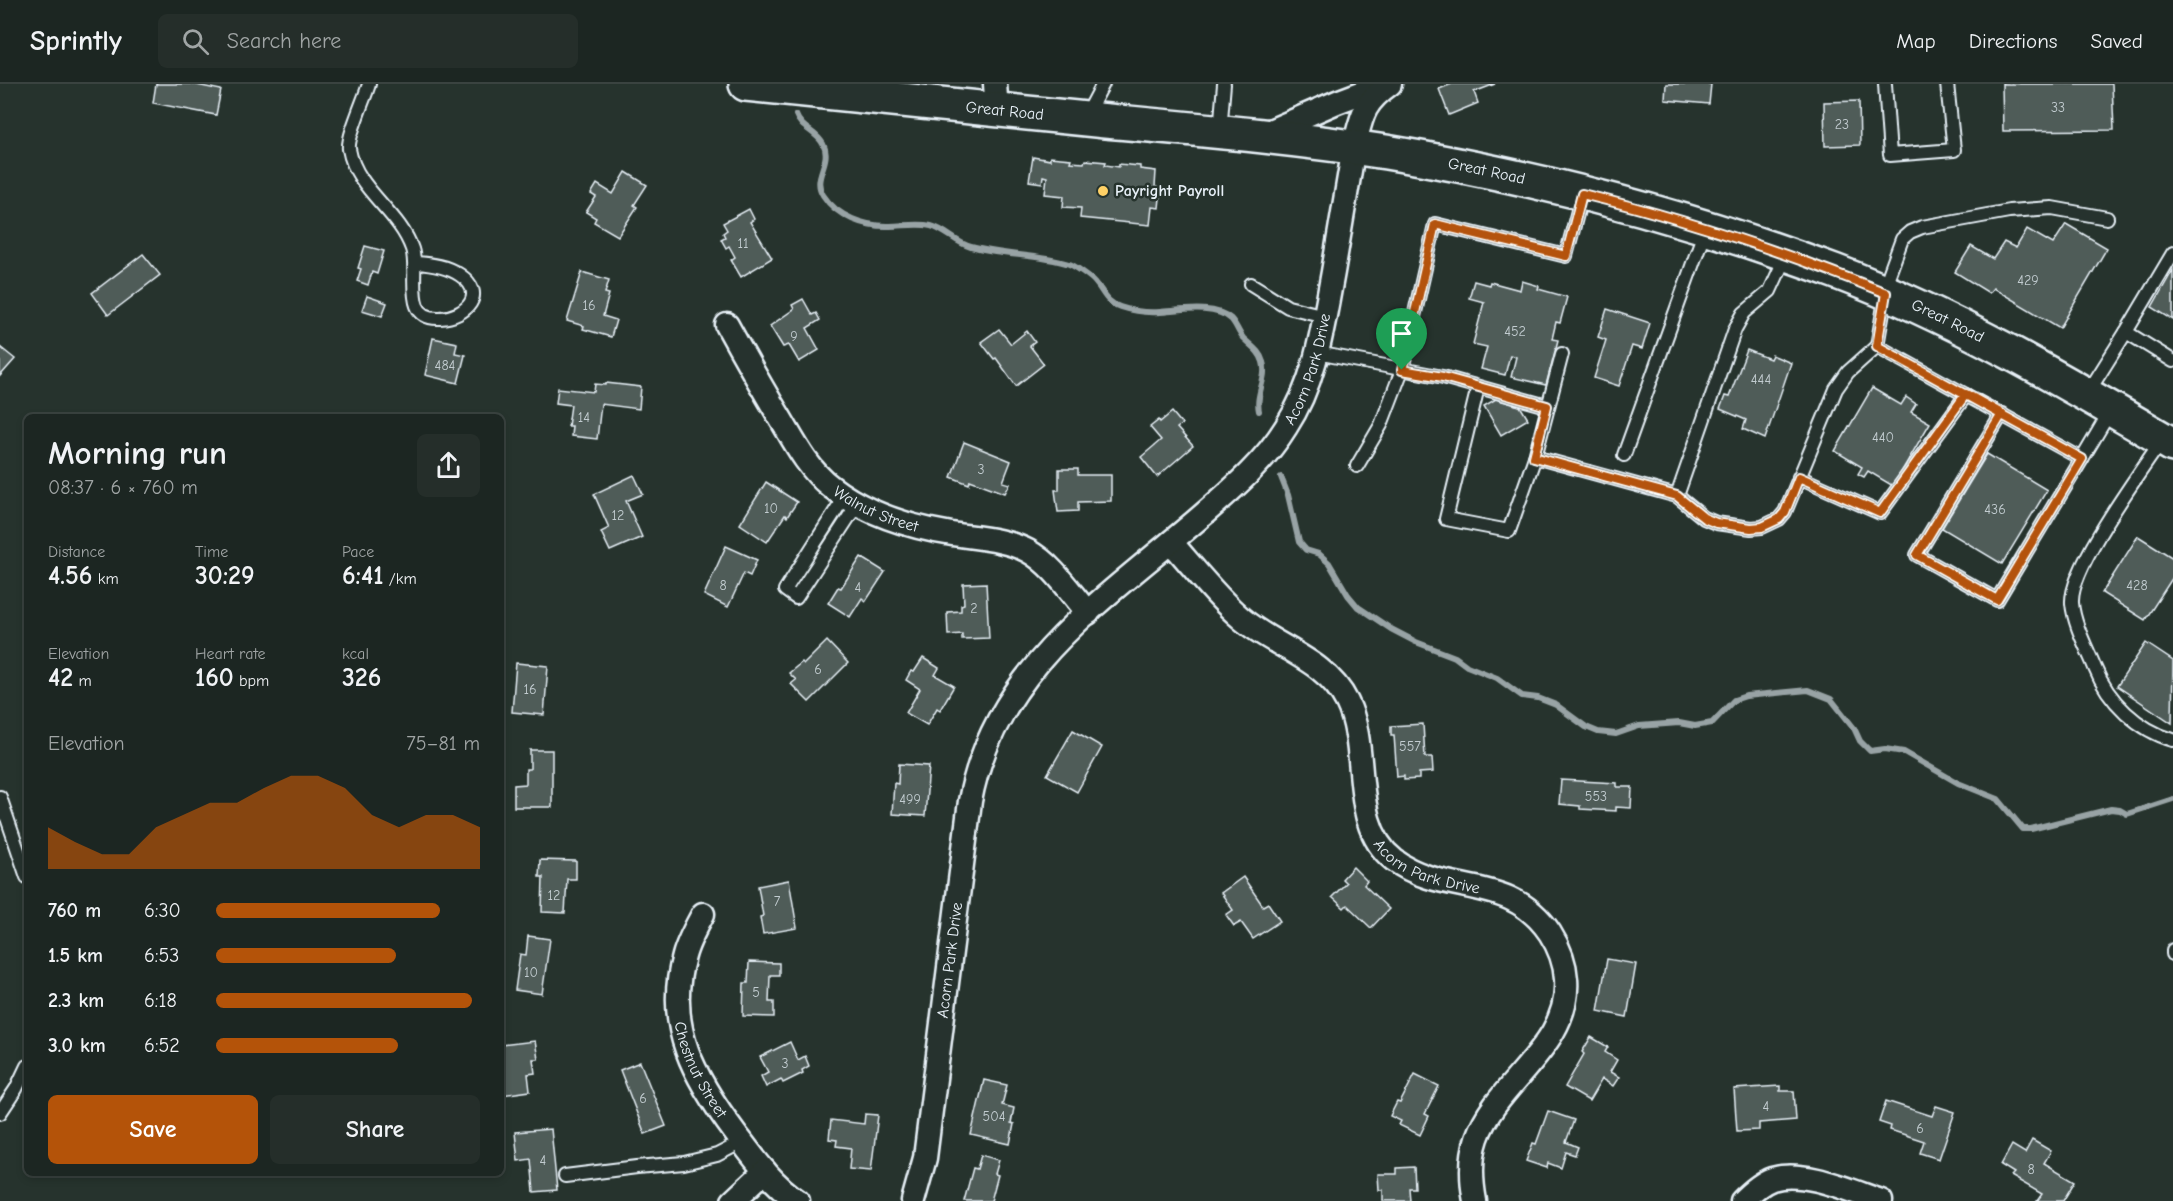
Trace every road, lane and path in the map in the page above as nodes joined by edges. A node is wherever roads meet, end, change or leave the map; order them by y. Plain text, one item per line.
1 (369, 84) edge
2 (746, 84) edge
3 (1102, 84) edge
4 (1224, 84) edge
5 (1383, 84) edge
6 (1390, 84) edge
7 (1885, 84) edge
8 (1947, 84) edge
9 (996, 97) edge
10 (1084, 119) junction
11 (1220, 132) junction
12 (1260, 136) junction
13 (1354, 147) junction
14 (1582, 194) junction
15 (2107, 218) dead end
16 (1705, 229) junction
17 (2173, 253) edge
18 (1786, 256) junction
19 (416, 263) junction
20 (1251, 284) dead end
21 (1885, 292) junction
22 (1325, 316) junction
23 (728, 325) dead end
24 (2126, 332) junction
25 (1877, 346) junction
26 (1317, 353) junction
27 (1562, 354) dead end
28 (2173, 361) edge
29 (1402, 370) junction
30 (1478, 387) junction
31 (1966, 394) junction
32 (2099, 402) junction
33 (1547, 406) junction
34 (2002, 414) junction
35 (2168, 442) edge
36 (1624, 454) dead end
37 (1534, 457) junction
38 (2082, 459) junction
39 (1357, 466) dead end
40 (1799, 477) junction
41 (1677, 496) junction
42 (851, 500) junction
43 (1172, 542) junction
44 (1088, 613) junction
45 (2173, 740) edge
46 (0, 797) edge
47 (24, 868) edge
48 (703, 914) dead end
49 (24, 1072) edge
50 (0, 1113) edge
51 (742, 1142) junction
52 (765, 1171) junction
53 (564, 1176) dead end
54 (733, 1201) edge
55 (798, 1201) edge
56 (912, 1201) edge
57 (1475, 1201) edge
58 (1742, 1201) edge
59 (1881, 1201) edge

1 - 19 lane
2 - 9 main road, Great Road
3 - 10 lane
4 - 11 lane
5 - 12 street
6 - 13 street, Acorn Park Drive
7 - 8 lane
9 - 10 main road, Great Road
10 - 11 main road, Great Road
11 - 12 main road, Great Road
12 - 13 main road, Great Road
13 - 14 main road, Great Road
13 - 22 street, Acorn Park Drive
14 - 16 main road, Great Road
14 - 29 lane
15 - 21 lane
16 - 18 main road, Great Road
16 - 36 lane
17 - 24 lane
18 - 21 main road, Great Road
18 - 41 lane
19 - 19 lane
20 - 22 lane
21 - 25 lane
21 - 32 main road, Great Road
22 - 26 street, Acorn Park Drive
23 - 42 street, Walnut Street
24 - 28 lane
24 - 32 lane
25 - 31 lane
25 - 40 lane
26 - 29 lane
26 - 43 street, Acorn Park Drive
27 - 33 lane
29 - 30 lane
29 - 39 lane
30 - 33 lane
30 - 37 lane
31 - 34 lane
31 - 40 lane
32 - 35 main road, Great Road
32 - 38 lane
33 - 37 lane
34 - 38 lane
34 - 38 lane
35 - 45 lane
37 - 41 lane
40 - 41 lane
42 - 42 lane
42 - 44 street, Walnut Street
43 - 44 street, Acorn Park Drive
43 - 57 street, Acorn Park Drive
44 - 56 street, Acorn Park Drive
46 - 47 lane
48 - 51 street, Chestnut Street
49 - 50 lane
51 - 52 street, Chestnut Street
51 - 53 lane
52 - 54 street
52 - 55 street, Chestnut Street
58 - 59 street

